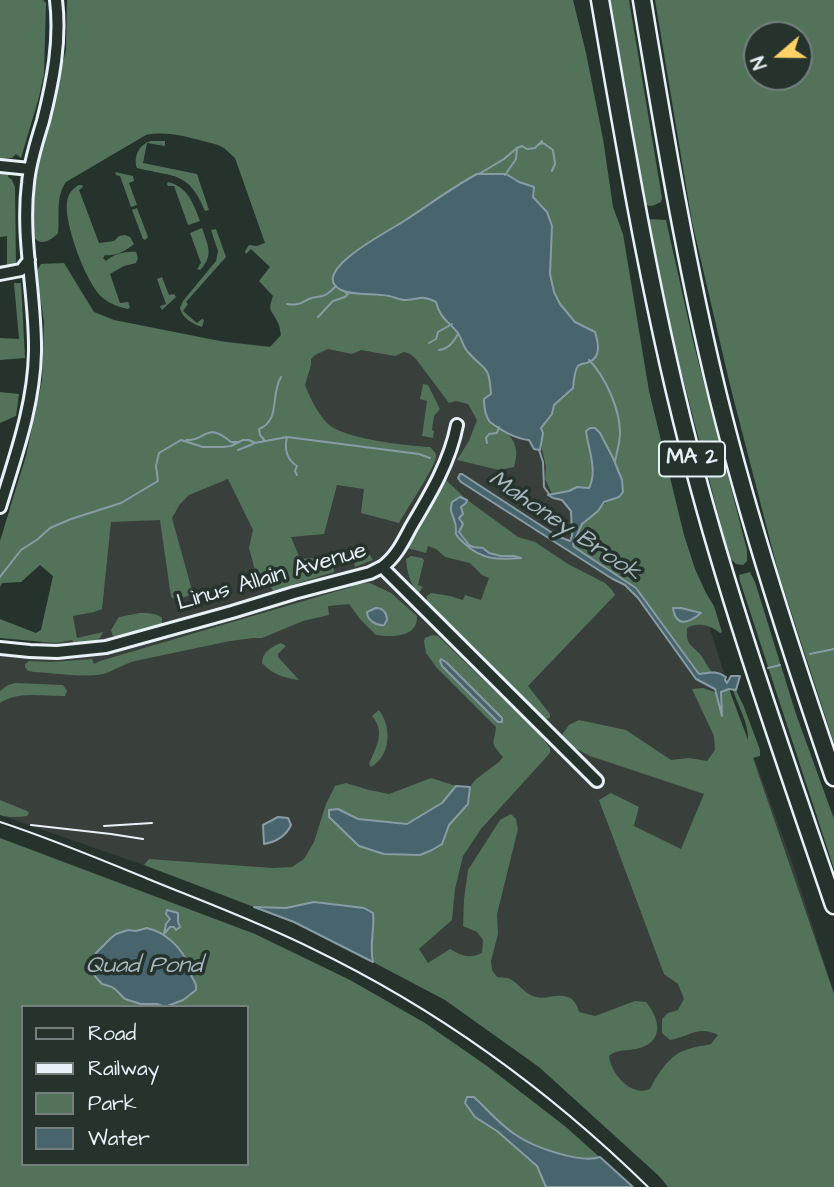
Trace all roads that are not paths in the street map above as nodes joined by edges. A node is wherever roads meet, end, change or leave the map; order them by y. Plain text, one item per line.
1 (600, 0) edge
2 (642, 0) edge
3 (56, 1) edge
4 (0, 166) edge
5 (30, 169) junction
6 (29, 260) junction
7 (0, 274) edge
8 (457, 425) dead end
9 (0, 508) edge
10 (382, 567) junction
11 (0, 648) edge
12 (834, 777) edge
13 (597, 780) dead end
14 (834, 905) edge

1 - 14 highway, MA 2
2 - 12 highway, MA 2
3 - 5 street
4 - 5 street
5 - 6 street
6 - 7 street
6 - 9 street
8 - 10 street
10 - 11 street, Linus Allain Avenue
10 - 13 street, Linus Allain Avenue

